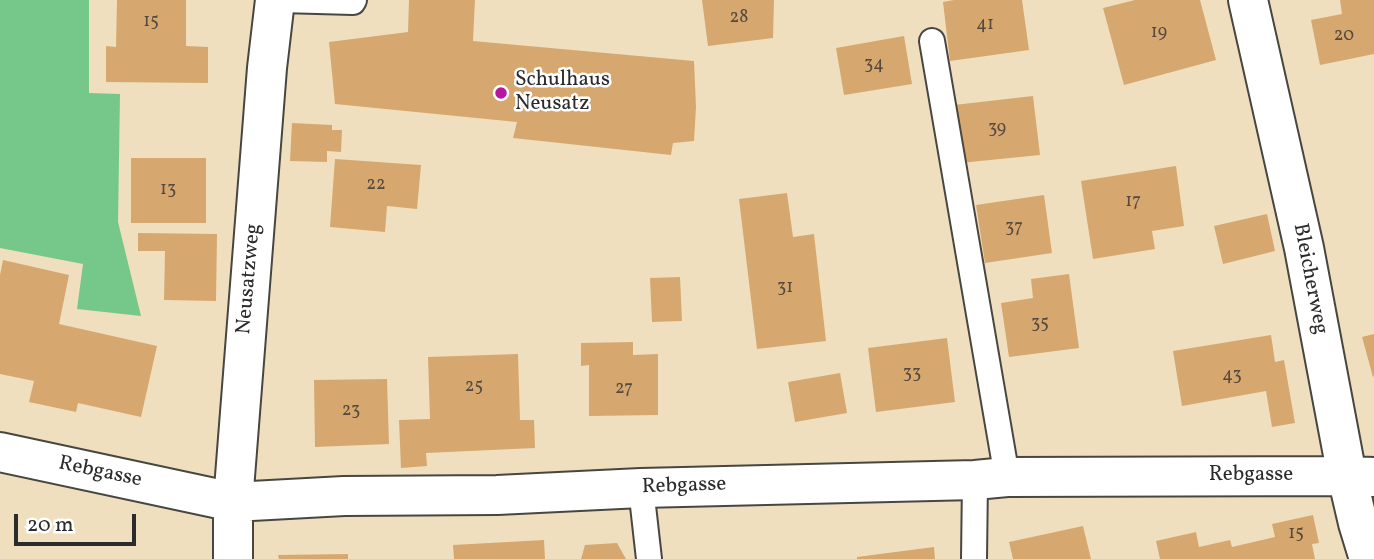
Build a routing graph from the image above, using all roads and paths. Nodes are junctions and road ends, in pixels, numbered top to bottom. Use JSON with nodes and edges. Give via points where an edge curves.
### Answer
{"nodes":[{"id":1,"x":275,"y":0,"type":"edge"},
{"id":2,"x":281,"y":0,"type":"edge"},
{"id":3,"x":354,"y":0,"type":"edge"},
{"id":4,"x":1248,"y":0,"type":"edge"},
{"id":5,"x":932,"y":41,"type":"dead end"},
{"id":6,"x":0,"y":452,"type":"edge"},
{"id":7,"x":1361,"y":477,"type":"edge"},
{"id":8,"x":991,"y":479,"type":"junction"},
{"id":9,"x":641,"y":488,"type":"junction"},
{"id":10,"x":233,"y":502,"type":"junction"},
{"id":11,"x":233,"y":559,"type":"edge"},
{"id":12,"x":649,"y":559,"type":"edge"},
{"id":13,"x":974,"y":559,"type":"edge"},
{"id":14,"x":1369,"y":559,"type":"edge"}],
"edges":[{"from":1,"to":10,"type":"street","name":"Neusatzweg"},
{"from":2,"to":3,"type":"lane"},
{"from":4,"to":7,"type":"street","name":"Bleicherweg"},
{"from":5,"to":8,"type":"lane"},
{"from":6,"to":10,"type":"street","name":"Rebgasse"},
{"from":7,"to":8,"type":"street","name":"Rebgasse"},
{"from":7,"to":14,"type":"street","name":"Bleicherweg","via":[[1357,523]]},
{"from":8,"to":9,"type":"street","name":"Rebgasse"},
{"from":8,"to":13,"type":"lane"},
{"from":9,"to":10,"type":"street","name":"Rebgasse"},
{"from":9,"to":12,"type":"lane"},
{"from":10,"to":11,"type":"street","name":"Neusatzweg"}]}
